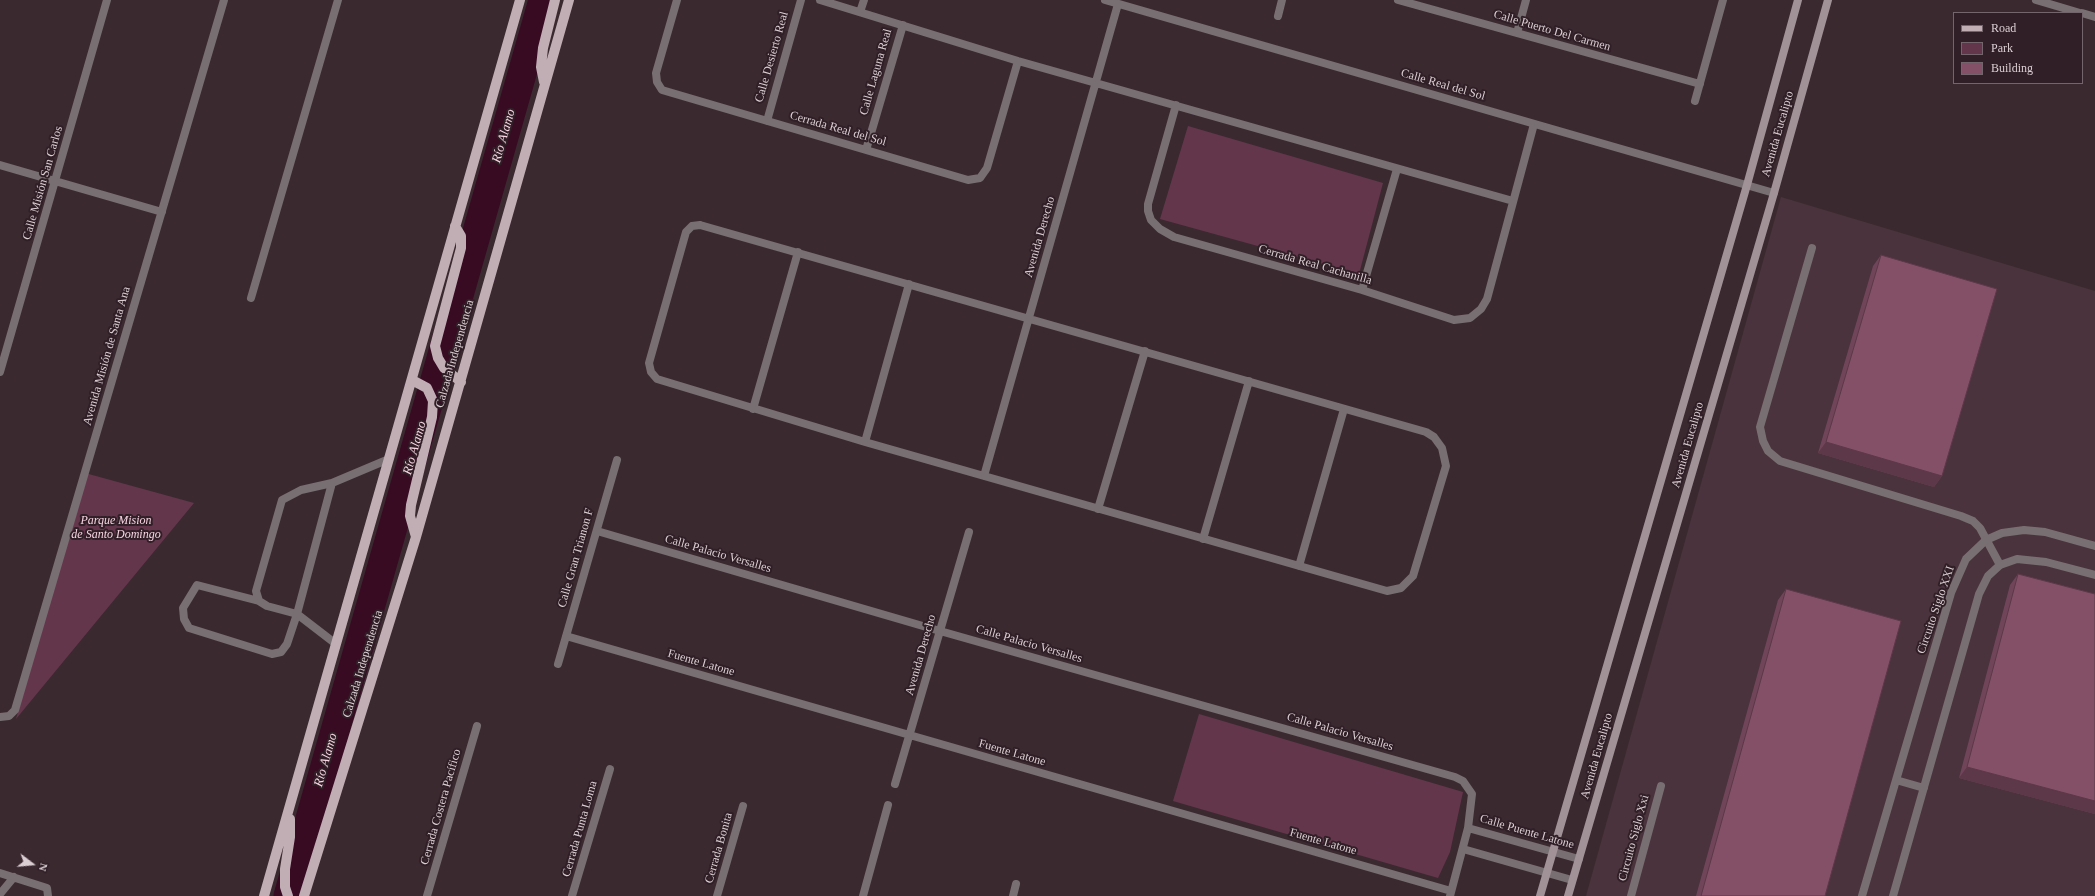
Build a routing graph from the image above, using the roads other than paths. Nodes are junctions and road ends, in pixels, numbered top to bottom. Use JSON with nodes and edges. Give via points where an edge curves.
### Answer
{"nodes":[{"id":1,"x":107,"y":0,"type":"edge"},
{"id":2,"x":224,"y":0,"type":"edge"},
{"id":3,"x":338,"y":0,"type":"edge"},
{"id":4,"x":520,"y":0,"type":"edge"},
{"id":5,"x":555,"y":0,"type":"edge"},
{"id":6,"x":569,"y":0,"type":"edge"},
{"id":7,"x":676,"y":0,"type":"edge"},
{"id":8,"x":801,"y":0,"type":"edge"},
{"id":9,"x":820,"y":0,"type":"edge"},
{"id":10,"x":864,"y":0,"type":"edge"},
{"id":11,"x":1105,"y":0,"type":"edge"},
{"id":12,"x":1282,"y":0,"type":"edge"},
{"id":13,"x":1401,"y":0,"type":"edge"},
{"id":14,"x":1526,"y":0,"type":"edge"},
{"id":15,"x":1723,"y":0,"type":"edge"},
{"id":16,"x":1798,"y":0,"type":"edge"},
{"id":17,"x":1828,"y":0,"type":"edge"},
{"id":18,"x":2036,"y":0,"type":"edge"},
{"id":19,"x":2051,"y":2,"type":"edge"},
{"id":20,"x":848,"y":4,"type":"edge"},
{"id":21,"x":1118,"y":4,"type":"junction"},
{"id":22,"x":860,"y":12,"type":"junction"},
{"id":23,"x":2078,"y":12,"type":"edge"},
{"id":24,"x":2083,"y":14,"type":"edge"},
{"id":25,"x":1278,"y":16,"type":"dead end"},
{"id":26,"x":2095,"y":17,"type":"edge"},
{"id":27,"x":903,"y":24,"type":"junction"},
{"id":28,"x":1517,"y":33,"type":"junction"},
{"id":29,"x":1018,"y":61,"type":"junction"},
{"id":30,"x":1096,"y":83,"type":"junction"},
{"id":31,"x":545,"y":84,"type":"junction"},
{"id":32,"x":1700,"y":84,"type":"junction"},
{"id":33,"x":1695,"y":101,"type":"dead end"},
{"id":34,"x":1176,"y":106,"type":"junction"},
{"id":35,"x":767,"y":120,"type":"junction"},
{"id":36,"x":1534,"y":124,"type":"junction"},
{"id":37,"x":866,"y":150,"type":"junction"},
{"id":38,"x":0,"y":165,"type":"edge"},
{"id":39,"x":1397,"y":168,"type":"junction"},
{"id":40,"x":56,"y":181,"type":"junction"},
{"id":41,"x":1747,"y":186,"type":"junction"},
{"id":42,"x":1774,"y":194,"type":"junction"},
{"id":43,"x":1513,"y":201,"type":"junction"},
{"id":44,"x":162,"y":212,"type":"junction"},
{"id":45,"x":455,"y":226,"type":"junction"},
{"id":46,"x":1812,"y":248,"type":"dead end"},
{"id":47,"x":798,"y":252,"type":"junction"},
{"id":48,"x":909,"y":284,"type":"junction"},
{"id":49,"x":1362,"y":290,"type":"junction"},
{"id":50,"x":251,"y":298,"type":"dead end"},
{"id":51,"x":1029,"y":318,"type":"junction"},
{"id":52,"x":1145,"y":352,"type":"junction"},
{"id":53,"x":0,"y":372,"type":"edge"},
{"id":54,"x":412,"y":380,"type":"junction"},
{"id":55,"x":1249,"y":381,"type":"junction"},
{"id":56,"x":461,"y":382,"type":"junction"},
{"id":57,"x":752,"y":409,"type":"junction"},
{"id":58,"x":1344,"y":409,"type":"junction"},
{"id":59,"x":865,"y":442,"type":"junction"},
{"id":60,"x":389,"y":459,"type":"junction"},
{"id":61,"x":617,"y":460,"type":"dead end"},
{"id":62,"x":984,"y":476,"type":"junction"},
{"id":63,"x":332,"y":483,"type":"junction"},
{"id":64,"x":1098,"y":509,"type":"junction"},
{"id":65,"x":597,"y":531,"type":"junction"},
{"id":66,"x":969,"y":532,"type":"dead end"},
{"id":67,"x":416,"y":537,"type":"junction"},
{"id":68,"x":1203,"y":539,"type":"junction"},
{"id":69,"x":1986,"y":540,"type":"junction"},
{"id":70,"x":2095,"y":546,"type":"edge"},
{"id":71,"x":2000,"y":565,"type":"junction"},
{"id":72,"x":1299,"y":566,"type":"junction"},
{"id":73,"x":2095,"y":576,"type":"edge"},
{"id":74,"x":259,"y":601,"type":"junction"},
{"id":75,"x":297,"y":614,"type":"junction"},
{"id":76,"x":940,"y":631,"type":"junction"},
{"id":77,"x":566,"y":636,"type":"junction"},
{"id":78,"x":336,"y":644,"type":"junction"},
{"id":79,"x":558,"y":664,"type":"dead end"},
{"id":80,"x":4,"y":716,"type":"edge"},
{"id":81,"x":477,"y":726,"type":"dead end"},
{"id":82,"x":909,"y":736,"type":"junction"},
{"id":83,"x":610,"y":769,"type":"dead end"},
{"id":84,"x":1455,"y":777,"type":"joint"},
{"id":85,"x":1896,"y":780,"type":"junction"},
{"id":86,"x":896,"y":784,"type":"dead end"},
{"id":87,"x":1661,"y":786,"type":"dead end"},
{"id":88,"x":1924,"y":788,"type":"junction"},
{"id":89,"x":888,"y":805,"type":"dead end"},
{"id":90,"x":743,"y":806,"type":"dead end"},
{"id":91,"x":289,"y":807,"type":"junction"},
{"id":92,"x":1468,"y":828,"type":"junction"},
{"id":93,"x":1463,"y":849,"type":"junction"},
{"id":94,"x":1554,"y":852,"type":"junction"},
{"id":95,"x":1579,"y":859,"type":"junction"},
{"id":96,"x":0,"y":873,"type":"edge"},
{"id":97,"x":1546,"y":873,"type":"junction"},
{"id":98,"x":14,"y":877,"type":"junction"},
{"id":99,"x":1572,"y":880,"type":"junction"},
{"id":100,"x":1016,"y":884,"type":"dead end"},
{"id":101,"x":1451,"y":893,"type":"edge"},
{"id":102,"x":0,"y":894,"type":"edge"},
{"id":103,"x":48,"y":895,"type":"edge"},
{"id":104,"x":264,"y":896,"type":"edge"},
{"id":105,"x":288,"y":896,"type":"edge"},
{"id":106,"x":304,"y":896,"type":"edge"},
{"id":107,"x":427,"y":896,"type":"edge"},
{"id":108,"x":572,"y":896,"type":"edge"},
{"id":109,"x":717,"y":896,"type":"edge"},
{"id":110,"x":863,"y":896,"type":"edge"},
{"id":111,"x":1013,"y":896,"type":"edge"},
{"id":112,"x":1540,"y":896,"type":"edge"},
{"id":113,"x":1568,"y":896,"type":"edge"},
{"id":114,"x":1631,"y":896,"type":"edge"},
{"id":115,"x":1862,"y":896,"type":"edge"},
{"id":116,"x":1893,"y":896,"type":"edge"}],
"edges":[{"from":1,"to":40,"type":"street","name":"Calle Misión San Carlos"},
{"from":2,"to":44,"type":"street","name":"Avenida Misión de Santa Ana"},
{"from":3,"to":50,"type":"street"},
{"from":4,"to":45,"type":"main road"},
{"from":5,"to":31,"type":"main road","via":[[543,48],[541,67]]},
{"from":6,"to":31,"type":"main road","name":"Calzada Independencia"},
{"from":7,"to":35,"type":"street","name":"Cerrada Real del Sol","via":[[656,73],[656,82],[662,90]]},
{"from":8,"to":35,"type":"street","name":"Calle Desierto Real"},
{"from":9,"to":20,"type":"street"},
{"from":10,"to":22,"type":"street"},
{"from":11,"to":21,"type":"street","name":"Calle Real del Sol"},
{"from":12,"to":25,"type":"street"},
{"from":13,"to":28,"type":"street","name":"Calle Puerto Del Carmen"},
{"from":14,"to":28,"type":"street"},
{"from":15,"to":32,"type":"street"},
{"from":16,"to":41,"type":"street","name":"Avenida Eucalipto"},
{"from":17,"to":42,"type":"street","name":"Avenida Eucalipto"},
{"from":18,"to":19,"type":"street"},
{"from":19,"to":23,"type":"street"},
{"from":20,"to":22,"type":"street"},
{"from":21,"to":30,"type":"street","name":"Avenida Derecho"},
{"from":21,"to":36,"type":"street","name":"Calle Real del Sol"},
{"from":22,"to":27,"type":"street"},
{"from":24,"to":26,"type":"street"},
{"from":27,"to":29,"type":"street"},
{"from":27,"to":37,"type":"street","name":"Calle Laguna Real"},
{"from":28,"to":32,"type":"street","name":"Calle Puerto Del Carmen"},
{"from":29,"to":30,"type":"street"},
{"from":29,"to":37,"type":"street","name":"Cerrada Real del Sol","via":[[987,168],[980,178],[968,180]]},
{"from":30,"to":34,"type":"street"},
{"from":30,"to":51,"type":"street","name":"Avenida Derecho"},
{"from":31,"to":56,"type":"main road","name":"Calzada Independencia"},
{"from":32,"to":33,"type":"street"},
{"from":34,"to":39,"type":"street"},
{"from":34,"to":49,"type":"street","name":"Cerrada Real Cachanilla","via":[[1148,204],[1151,220],[1160,229],[1174,237]]},
{"from":35,"to":37,"type":"street","name":"Cerrada Real del Sol"},
{"from":36,"to":41,"type":"street","name":"Calle Real del Sol"},
{"from":36,"to":43,"type":"street","name":"Cerrada Real Cachanilla"},
{"from":38,"to":40,"type":"street"},
{"from":39,"to":43,"type":"street"},
{"from":39,"to":49,"type":"street"},
{"from":40,"to":44,"type":"street"},
{"from":40,"to":53,"type":"street","name":"Calle Misión San Carlos"},
{"from":41,"to":42,"type":"street","name":"Calle Real del Sol"},
{"from":41,"to":94,"type":"street","name":"Avenida Eucalipto"},
{"from":42,"to":95,"type":"street","name":"Avenida Eucalipto"},
{"from":43,"to":49,"type":"street","name":"Cerrada Real Cachanilla","via":[[1487,299],[1481,309],[1470,318],[1454,320]]},
{"from":44,"to":80,"type":"street","name":"Avenida Misión de Santa Ana","via":[[15,710]]},
{"from":45,"to":54,"type":"main road"},
{"from":45,"to":56,"type":"main road","via":[[461,236],[461,248],[435,346],[444,368]]},
{"from":46,"to":69,"type":"street","via":[[1760,427],[1768,451],[1780,462],[1961,516],[1980,528]]},
{"from":47,"to":48,"type":"street"},
{"from":47,"to":57,"type":"street"},
{"from":47,"to":57,"type":"street","via":[[700,225],[692,226],[686,232],[649,363],[651,372],[657,379]]},
{"from":48,"to":51,"type":"street"},
{"from":48,"to":59,"type":"street"},
{"from":51,"to":52,"type":"street"},
{"from":51,"to":62,"type":"street","name":"Avenida Derecho"},
{"from":52,"to":55,"type":"street"},
{"from":52,"to":64,"type":"street"},
{"from":54,"to":60,"type":"main road"},
{"from":54,"to":67,"type":"main road","via":[[427,388],[433,401],[432,417],[410,505],[410,516]]},
{"from":55,"to":58,"type":"street"},
{"from":55,"to":68,"type":"street"},
{"from":56,"to":67,"type":"main road","name":"Calzada Independencia"},
{"from":57,"to":59,"type":"street"},
{"from":58,"to":72,"type":"street"},
{"from":58,"to":72,"type":"street","via":[[1426,432],[1434,437],[1442,448],[1446,466],[1413,576],[1401,588],[1387,591]]},
{"from":59,"to":62,"type":"street"},
{"from":60,"to":63,"type":"street"},
{"from":60,"to":78,"type":"main road"},
{"from":61,"to":65,"type":"street","name":"Calle Gran Trianon F"},
{"from":62,"to":64,"type":"street"},
{"from":63,"to":74,"type":"street","via":[[301,490],[282,500],[256,591]]},
{"from":63,"to":75,"type":"street"},
{"from":64,"to":68,"type":"street"},
{"from":65,"to":76,"type":"street","name":"Calle Palacio Versalles"},
{"from":65,"to":77,"type":"street","name":"Calle Gran Trianon F"},
{"from":66,"to":76,"type":"street","name":"Avenida Derecho"},
{"from":67,"to":106,"type":"main road","name":"Calzada Independencia"},
{"from":68,"to":72,"type":"street"},
{"from":69,"to":70,"type":"street","name":"Circuito Siglo XXI","via":[[2002,533],[2024,530],[2045,532]]},
{"from":69,"to":71,"type":"street"},
{"from":69,"to":85,"type":"street","name":"Circuito Siglo XXI","via":[[1966,560],[1951,593]]},
{"from":71,"to":73,"type":"street","via":[[2018,559],[2039,561]]},
{"from":71,"to":88,"type":"street","via":[[1988,576],[1978,594]]},
{"from":74,"to":75,"type":"street","via":[[267,606]]},
{"from":74,"to":75,"type":"street","via":[[197,585],[183,608],[184,619],[190,628],[272,654],[281,652],[287,644]]},
{"from":75,"to":78,"type":"street"},
{"from":76,"to":82,"type":"street","name":"Avenida Derecho"},
{"from":76,"to":84,"type":"street","name":"Calle Palacio Versalles"},
{"from":77,"to":79,"type":"street","name":"Calle Gran Trianon F"},
{"from":77,"to":82,"type":"street","name":"Fuente Latone"},
{"from":78,"to":91,"type":"main road"},
{"from":81,"to":107,"type":"street","name":"Cerrada Costera Pacífico"},
{"from":82,"to":86,"type":"street","name":"Avenida Derecho"},
{"from":82,"to":101,"type":"street","name":"Fuente Latone"},
{"from":83,"to":108,"type":"street","name":"Cerrada Punta Loma"},
{"from":84,"to":92,"type":"street","name":"Calle Puente Latone","via":[[1463,781],[1472,794]]},
{"from":85,"to":88,"type":"street"},
{"from":85,"to":115,"type":"street","name":"Circuito Siglo XXI"},
{"from":87,"to":114,"type":"street","name":"Circuito Siglo Xxi"},
{"from":88,"to":116,"type":"street"},
{"from":89,"to":110,"type":"street"},
{"from":90,"to":109,"type":"street","name":"Cerrada Bonita"},
{"from":91,"to":104,"type":"main road"},
{"from":91,"to":105,"type":"main road","via":[[290,837],[285,869]]},
{"from":92,"to":93,"type":"street","name":"Calle Puente Latone"},
{"from":92,"to":94,"type":"street","name":"Calle Puente Latone"},
{"from":93,"to":97,"type":"street"},
{"from":93,"to":101,"type":"street","name":"Calle Puente Latone"},
{"from":94,"to":95,"type":"street","name":"Calle Puente Latone"},
{"from":94,"to":97,"type":"street","name":"Avenida Eucalipto"},
{"from":95,"to":99,"type":"street","name":"Avenida Eucalipto"},
{"from":96,"to":98,"type":"street"},
{"from":97,"to":99,"type":"street"},
{"from":97,"to":112,"type":"street","name":"Avenida Eucalipto"},
{"from":98,"to":102,"type":"street"},
{"from":98,"to":103,"type":"street","via":[[47,888]]},
{"from":99,"to":113,"type":"street","name":"Avenida Eucalipto"},
{"from":100,"to":111,"type":"street"}]}
